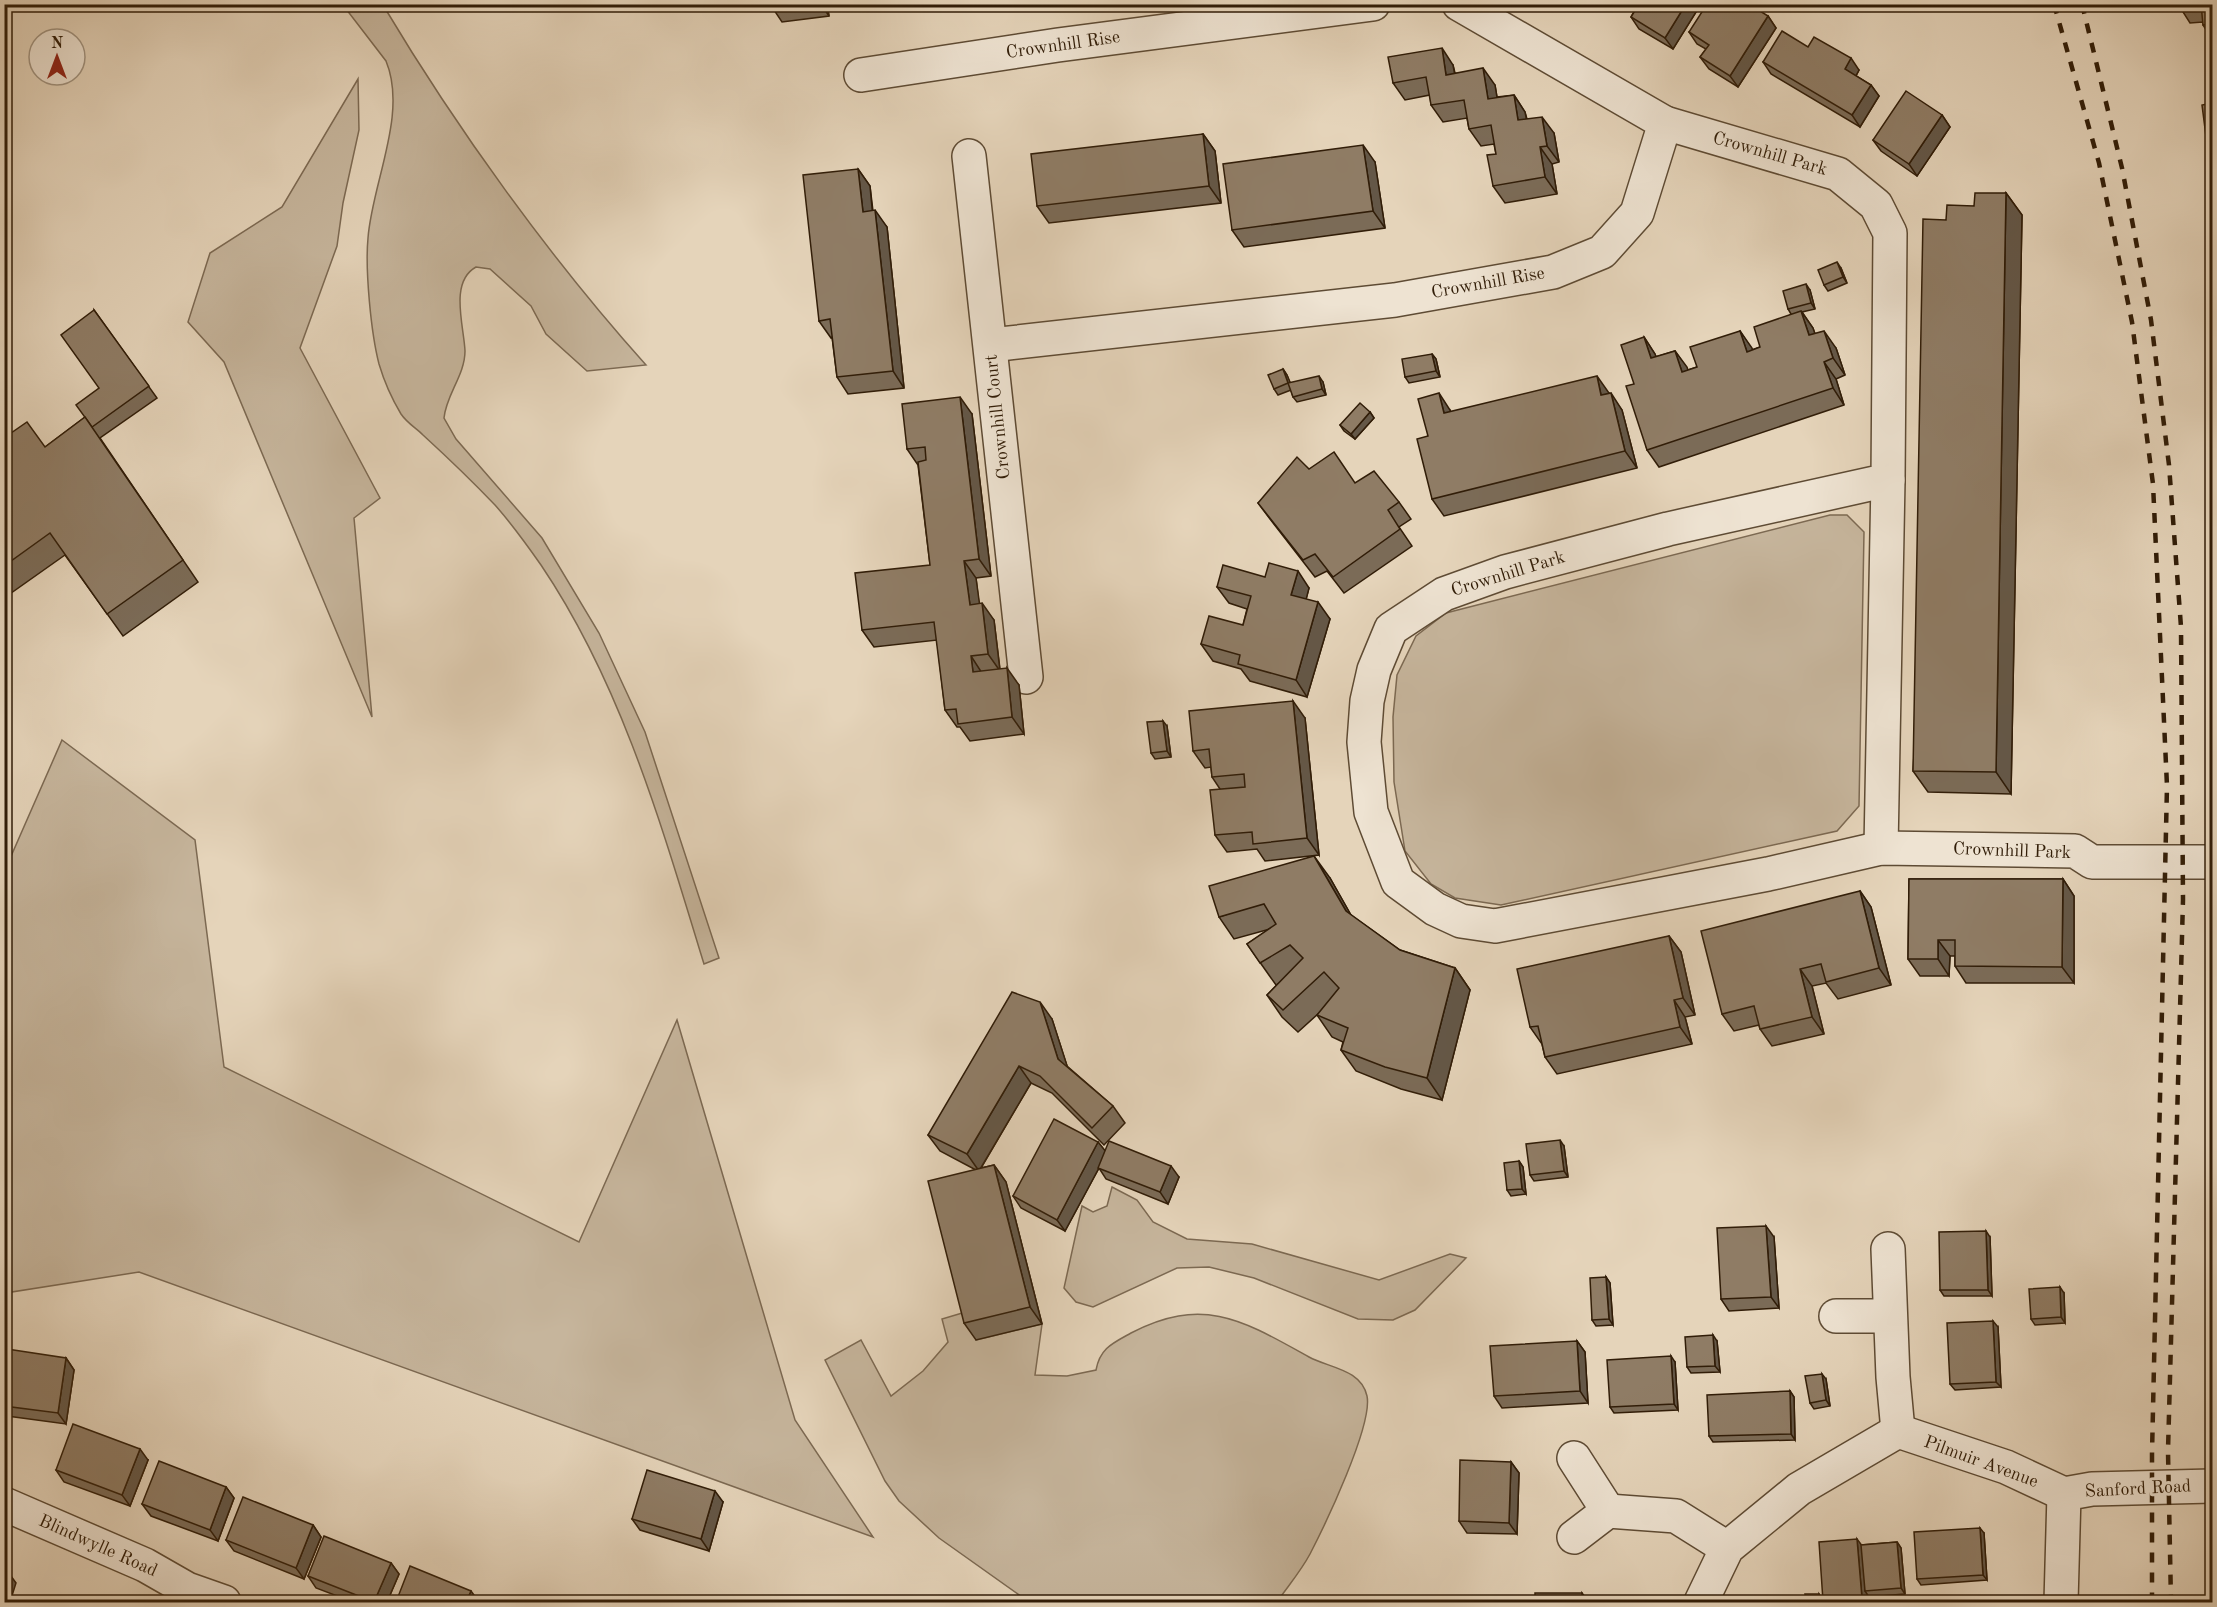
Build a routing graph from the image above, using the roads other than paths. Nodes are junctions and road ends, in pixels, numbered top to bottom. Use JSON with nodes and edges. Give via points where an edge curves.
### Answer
{"nodes":[{"id":1,"x":1373,"y":4,"type":"edge"},
{"id":2,"x":1459,"y":4,"type":"edge"},
{"id":3,"x":861,"y":75,"type":"dead end"},
{"id":4,"x":1665,"y":123,"type":"junction"},
{"id":5,"x":969,"y":156,"type":"dead end"},
{"id":6,"x":990,"y":345,"type":"junction"},
{"id":7,"x":1888,"y":480,"type":"junction"},
{"id":8,"x":1026,"y":677,"type":"dead end"},
{"id":9,"x":1881,"y":848,"type":"junction"},
{"id":10,"x":2212,"y":862,"type":"edge"},
{"id":11,"x":1888,"y":1249,"type":"dead end"},
{"id":12,"x":1836,"y":1316,"type":"dead end"},
{"id":13,"x":1889,"y":1316,"type":"junction"},
{"id":14,"x":1898,"y":1431,"type":"junction"},
{"id":15,"x":1574,"y":1458,"type":"dead end"},
{"id":16,"x":2212,"y":1485,"type":"edge"},
{"id":17,"x":2064,"y":1494,"type":"junction"},
{"id":18,"x":4,"y":1504,"type":"edge"},
{"id":19,"x":1608,"y":1511,"type":"junction"},
{"id":20,"x":1574,"y":1538,"type":"dead end"},
{"id":21,"x":1727,"y":1548,"type":"junction"},
{"id":22,"x":224,"y":1602,"type":"edge"},
{"id":23,"x":1701,"y":1602,"type":"edge"},
{"id":24,"x":2061,"y":1602,"type":"edge"}],
"edges":[{"from":1,"to":3,"type":"street","name":"Crownhill Rise"},
{"from":2,"to":4,"type":"street"},
{"from":4,"to":6,"type":"street","name":"Crownhill Rise","via":[[1637,213],[1602,252],[1553,272],[1395,300]]},
{"from":4,"to":7,"type":"street","name":"Crownhill Park","via":[[1838,174],[1876,205],[1890,232]]},
{"from":5,"to":6,"type":"street","name":"Crownhill Court"},
{"from":6,"to":8,"type":"street","name":"Crownhill Court"},
{"from":7,"to":9,"type":"street","name":"Crownhill Park"},
{"from":7,"to":9,"type":"street","name":"Crownhill Park","via":[[1668,529],[1505,572],[1444,594],[1391,629],[1374,670],[1364,742],[1371,812],[1398,882],[1435,909],[1461,921],[1495,926],[1768,874]]},
{"from":9,"to":10,"type":"street","name":"Crownhill Park","via":[[2075,851],[2092,862]]},
{"from":11,"to":13,"type":"street"},
{"from":12,"to":13,"type":"street"},
{"from":13,"to":14,"type":"street"},
{"from":14,"to":17,"type":"street","name":"Pilmuir Avenue","via":[[2006,1467]]},
{"from":14,"to":21,"type":"street","via":[[1799,1489]]},
{"from":15,"to":19,"type":"street"},
{"from":16,"to":17,"type":"street","name":"Sanford Road","via":[[2092,1489]]},
{"from":17,"to":24,"type":"street","name":"Sanford Road"},
{"from":18,"to":22,"type":"street","name":"Blindwylle Road","via":[[145,1564],[187,1589]]},
{"from":19,"to":20,"type":"street"},
{"from":19,"to":21,"type":"street","via":[[1676,1516]]},
{"from":21,"to":23,"type":"street"}]}
